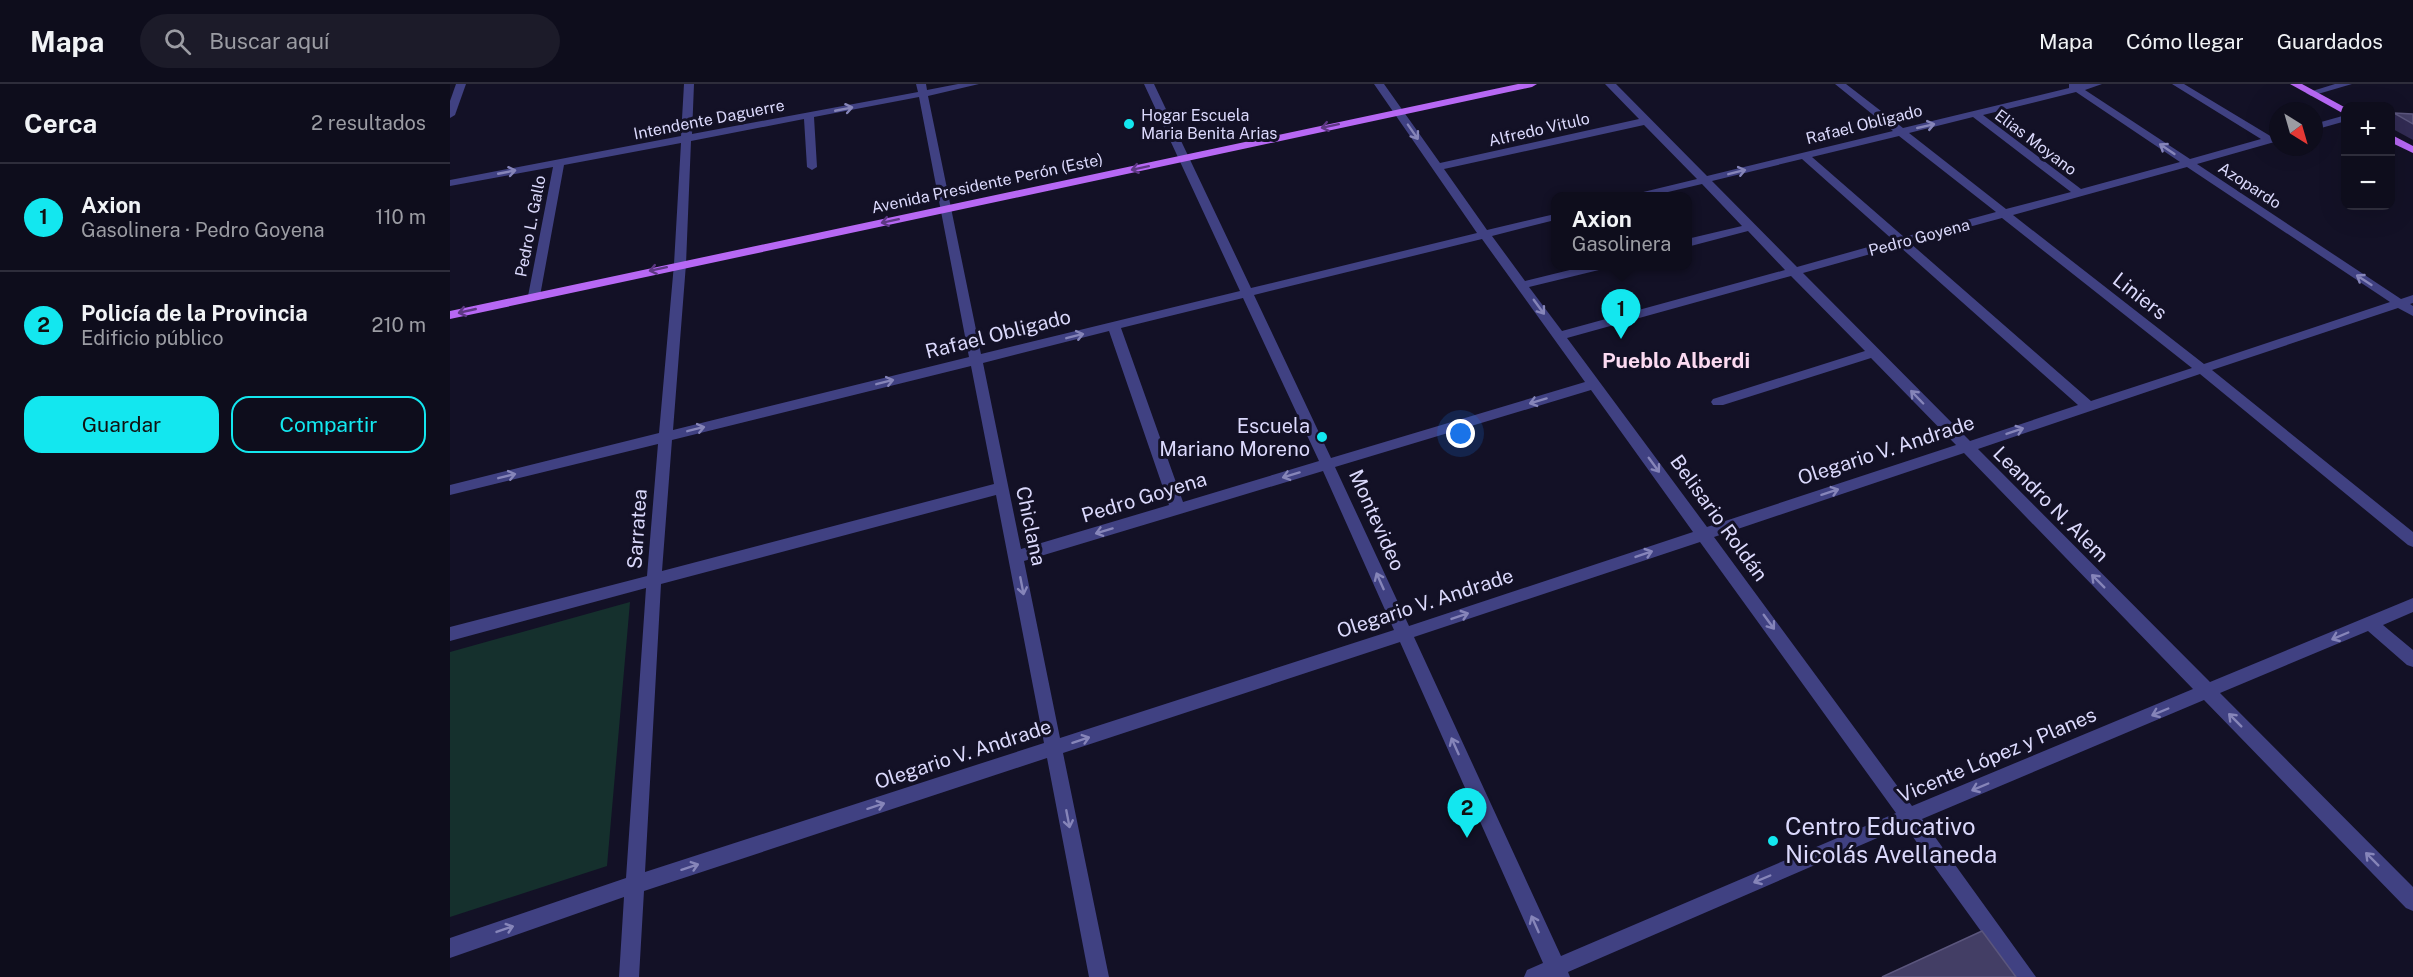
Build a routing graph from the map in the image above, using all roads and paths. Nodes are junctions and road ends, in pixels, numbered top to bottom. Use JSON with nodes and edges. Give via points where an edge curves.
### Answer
{"nodes":[{"id":1,"x":461,"y":84,"type":"edge"},
{"id":2,"x":691,"y":84,"type":"edge"},
{"id":3,"x":974,"y":84,"type":"edge"},
{"id":4,"x":1149,"y":84,"type":"edge"},
{"id":5,"x":1379,"y":84,"type":"edge"},
{"id":6,"x":1532,"y":84,"type":"edge"},
{"id":7,"x":1610,"y":84,"type":"edge"},
{"id":8,"x":1840,"y":84,"type":"edge"},
{"id":9,"x":2097,"y":84,"type":"edge"},
{"id":10,"x":2177,"y":84,"type":"edge"},
{"id":11,"x":2295,"y":84,"type":"edge"},
{"id":12,"x":2347,"y":84,"type":"edge"},
{"id":13,"x":2073,"y":87,"type":"edge"},
{"id":14,"x":922,"y":89,"type":"edge"},
{"id":15,"x":2311,"y":93,"type":"junction"},
{"id":16,"x":2341,"y":109,"type":"edge"},
{"id":17,"x":1399,"y":111,"type":"junction"},
{"id":18,"x":1975,"y":114,"type":"junction"},
{"id":19,"x":450,"y":115,"type":"edge"},
{"id":20,"x":809,"y":115,"type":"junction"},
{"id":21,"x":2341,"y":120,"type":"edge"},
{"id":22,"x":1646,"y":121,"type":"junction"},
{"id":23,"x":2323,"y":125,"type":"edge"},
{"id":24,"x":1900,"y":132,"type":"junction"},
{"id":25,"x":2269,"y":136,"type":"edge"},
{"id":26,"x":686,"y":138,"type":"junction"},
{"id":27,"x":2395,"y":139,"type":"edge"},
{"id":28,"x":2269,"y":140,"type":"edge"},
{"id":29,"x":2413,"y":150,"type":"edge"},
{"id":30,"x":1804,"y":156,"type":"junction"},
{"id":31,"x":1184,"y":158,"type":"junction"},
{"id":32,"x":559,"y":162,"type":"junction"},
{"id":33,"x":2187,"y":163,"type":"junction"},
{"id":34,"x":812,"y":167,"type":"dead end"},
{"id":35,"x":1438,"y":167,"type":"junction"},
{"id":36,"x":1705,"y":180,"type":"junction"},
{"id":37,"x":450,"y":183,"type":"edge"},
{"id":38,"x":1656,"y":192,"type":"edge"},
{"id":39,"x":2080,"y":193,"type":"junction"},
{"id":40,"x":947,"y":209,"type":"junction"},
{"id":41,"x":2004,"y":214,"type":"junction"},
{"id":42,"x":1551,"y":218,"type":"edge"},
{"id":43,"x":1750,"y":227,"type":"junction"},
{"id":44,"x":1485,"y":234,"type":"junction"},
{"id":45,"x":1692,"y":242,"type":"edge"},
{"id":46,"x":1901,"y":242,"type":"junction"},
{"id":47,"x":680,"y":264,"type":"junction"},
{"id":48,"x":1583,"y":270,"type":"edge"},
{"id":49,"x":1794,"y":271,"type":"junction"},
{"id":50,"x":1522,"y":285,"type":"junction"},
{"id":51,"x":1246,"y":293,"type":"junction"},
{"id":52,"x":534,"y":296,"type":"junction"},
{"id":53,"x":2413,"y":299,"type":"edge"},
{"id":54,"x":2400,"y":304,"type":"junction"},
{"id":55,"x":2413,"y":312,"type":"edge"},
{"id":56,"x":450,"y":315,"type":"edge"},
{"id":57,"x":1114,"y":326,"type":"junction"},
{"id":58,"x":1560,"y":336,"type":"junction"},
{"id":59,"x":1874,"y":353,"type":"junction"},
{"id":60,"x":975,"y":360,"type":"junction"},
{"id":61,"x":2202,"y":369,"type":"junction"},
{"id":62,"x":1594,"y":384,"type":"junction"},
{"id":63,"x":1718,"y":402,"type":"dead end"},
{"id":64,"x":2088,"y":406,"type":"junction"},
{"id":65,"x":665,"y":436,"type":"junction"},
{"id":66,"x":1966,"y":447,"type":"junction"},
{"id":67,"x":1327,"y":464,"type":"junction"},
{"id":68,"x":1001,"y":488,"type":"junction"},
{"id":69,"x":450,"y":490,"type":"edge"},
{"id":70,"x":1178,"y":509,"type":"junction"},
{"id":71,"x":1705,"y":534,"type":"junction"},
{"id":72,"x":2413,"y":541,"type":"edge"},
{"id":73,"x":1016,"y":557,"type":"junction"},
{"id":74,"x":654,"y":579,"type":"junction"},
{"id":75,"x":2413,"y":605,"type":"edge"},
{"id":76,"x":2370,"y":623,"type":"junction"},
{"id":77,"x":450,"y":634,"type":"edge"},
{"id":78,"x":1404,"y":634,"type":"junction"},
{"id":79,"x":2413,"y":660,"type":"edge"},
{"id":80,"x":2208,"y":692,"type":"junction"},
{"id":81,"x":1054,"y":749,"type":"junction"},
{"id":82,"x":1910,"y":816,"type":"junction"},
{"id":83,"x":636,"y":884,"type":"junction"},
{"id":84,"x":2413,"y":900,"type":"edge"},
{"id":85,"x":450,"y":948,"type":"edge"},
{"id":86,"x":1558,"y":972,"type":"edge"},
{"id":87,"x":629,"y":977,"type":"edge"},
{"id":88,"x":1099,"y":977,"type":"edge"},
{"id":89,"x":1534,"y":977,"type":"edge"},
{"id":90,"x":2026,"y":977,"type":"edge"}],
"edges":[{"from":1,"to":19,"type":"street"},
{"from":2,"to":26,"type":"street","name":"Sarratea"},
{"from":3,"to":14,"type":"street","name":"Intendente Daguerre"},
{"from":4,"to":31,"type":"street","name":"Montevideo"},
{"from":5,"to":17,"type":"street","name":"Belisario Roldán"},
{"from":6,"to":17,"type":"main road","name":"Avenida Presidente Perón (Este)"},
{"from":7,"to":22,"type":"street","name":"Leandro N. Alem"},
{"from":8,"to":24,"type":"street","name":"Liniers"},
{"from":9,"to":13,"type":"street","name":"Rafael Obligado"},
{"from":10,"to":25,"type":"street"},
{"from":11,"to":15,"type":"main road"},
{"from":12,"to":15,"type":"street"},
{"from":13,"to":18,"type":"street","name":"Rafael Obligado"},
{"from":33,"to":13,"type":"street","name":"Azopardo","one_way":true},
{"from":20,"to":14,"type":"street","name":"Intendente Daguerre","one_way":true},
{"from":14,"to":40,"type":"street","name":"Chiclana"},
{"from":15,"to":16,"type":"main road"},
{"from":17,"to":31,"type":"main road","name":"Avenida Presidente Perón (Este)","one_way":true},
{"from":17,"to":35,"type":"street","name":"Belisario Roldán","one_way":true},
{"from":24,"to":18,"type":"street","name":"Rafael Obligado","one_way":true},
{"from":18,"to":39,"type":"street","name":"Elias Moyano"},
{"from":20,"to":26,"type":"street","name":"Intendente Daguerre"},
{"from":20,"to":34,"type":"street"},
{"from":21,"to":23,"type":"street"},
{"from":22,"to":35,"type":"street","name":"Alfredo Vitulo"},
{"from":22,"to":36,"type":"street","name":"Leandro N. Alem"},
{"from":24,"to":30,"type":"street","name":"Rafael Obligado"},
{"from":24,"to":41,"type":"street","name":"Liniers"},
{"from":26,"to":32,"type":"street","name":"Intendente Daguerre"},
{"from":26,"to":47,"type":"street","name":"Sarratea"},
{"from":27,"to":29,"type":"main road"},
{"from":28,"to":33,"type":"street","name":"Pedro Goyena"},
{"from":36,"to":30,"type":"street","name":"Rafael Obligado","one_way":true},
{"from":30,"to":46,"type":"street"},
{"from":31,"to":40,"type":"main road","name":"Avenida Presidente Perón (Este)","one_way":true},
{"from":31,"to":51,"type":"street","name":"Montevideo"},
{"from":37,"to":32,"type":"street","name":"Intendente Daguerre","one_way":true},
{"from":32,"to":52,"type":"street","name":"Pedro L. Gallo"},
{"from":33,"to":39,"type":"street","name":"Pedro Goyena"},
{"from":54,"to":33,"type":"street","name":"Azopardo","one_way":true},
{"from":35,"to":44,"type":"street","name":"Belisario Roldán"},
{"from":36,"to":38,"type":"street","name":"Rafael Obligado"},
{"from":36,"to":43,"type":"street","name":"Leandro N. Alem"},
{"from":39,"to":41,"type":"street","name":"Pedro Goyena"},
{"from":40,"to":47,"type":"main road","name":"Avenida Presidente Perón (Este)","one_way":true},
{"from":40,"to":60,"type":"street","name":"Chiclana"},
{"from":41,"to":46,"type":"street","name":"Pedro Goyena"},
{"from":41,"to":61,"type":"street","name":"Liniers"},
{"from":42,"to":44,"type":"street","name":"Rafael Obligado"},
{"from":43,"to":45,"type":"street"},
{"from":43,"to":49,"type":"street","name":"Leandro N. Alem"},
{"from":44,"to":50,"type":"street","name":"Belisario Roldán"},
{"from":44,"to":51,"type":"street","name":"Rafael Obligado"},
{"from":46,"to":49,"type":"street","name":"Pedro Goyena"},
{"from":46,"to":64,"type":"street"},
{"from":47,"to":52,"type":"main road","name":"Avenida Presidente Perón (Este)","one_way":true},
{"from":47,"to":65,"type":"street","name":"Sarratea"},
{"from":48,"to":50,"type":"street"},
{"from":49,"to":58,"type":"street","name":"Pedro Goyena"},
{"from":49,"to":59,"type":"street","name":"Leandro N. Alem"},
{"from":50,"to":58,"type":"street","name":"Belisario Roldán","one_way":true},
{"from":51,"to":57,"type":"street","name":"Rafael Obligado"},
{"from":51,"to":67,"type":"street","name":"Montevideo"},
{"from":52,"to":56,"type":"main road","name":"Avenida Presidente Perón (Este)","one_way":true},
{"from":53,"to":54,"type":"street","name":"Olegario V. Andrade"},
{"from":54,"to":55,"type":"street","name":"Azopardo"},
{"from":54,"to":61,"type":"street","name":"Olegario V. Andrade"},
{"from":60,"to":57,"type":"street","name":"Rafael Obligado","one_way":true},
{"from":57,"to":70,"type":"street"},
{"from":58,"to":62,"type":"street","name":"Belisario Roldán"},
{"from":59,"to":63,"type":"street"},
{"from":66,"to":59,"type":"street","name":"Leandro N. Alem","one_way":true},
{"from":65,"to":60,"type":"street","name":"Rafael Obligado","one_way":true},
{"from":60,"to":68,"type":"street","name":"Chiclana"},
{"from":61,"to":64,"type":"street","name":"Olegario V. Andrade"},
{"from":61,"to":72,"type":"street","name":"Liniers"},
{"from":62,"to":67,"type":"street","name":"Pedro Goyena","one_way":true},
{"from":62,"to":71,"type":"street","name":"Belisario Roldán","one_way":true},
{"from":66,"to":64,"type":"street","name":"Olegario V. Andrade","one_way":true},
{"from":69,"to":65,"type":"street","name":"Rafael Obligado","one_way":true},
{"from":65,"to":74,"type":"street","name":"Sarratea"},
{"from":71,"to":66,"type":"street","name":"Olegario V. Andrade","one_way":true},
{"from":80,"to":66,"type":"street","name":"Leandro N. Alem","one_way":true},
{"from":67,"to":70,"type":"street","name":"Pedro Goyena","one_way":true},
{"from":78,"to":67,"type":"street","name":"Montevideo","one_way":true},
{"from":68,"to":73,"type":"street","name":"Chiclana"},
{"from":68,"to":74,"type":"street"},
{"from":70,"to":73,"type":"street","name":"Pedro Goyena","one_way":true},
{"from":78,"to":71,"type":"street","name":"Olegario V. Andrade","one_way":true},
{"from":71,"to":82,"type":"street","name":"Belisario Roldán","one_way":true},
{"from":73,"to":81,"type":"street","name":"Chiclana","one_way":true},
{"from":74,"to":77,"type":"street"},
{"from":74,"to":83,"type":"street","name":"Sarratea"},
{"from":75,"to":76,"type":"street","name":"Vicente López y Planes"},
{"from":76,"to":79,"type":"street"},
{"from":76,"to":80,"type":"street","name":"Vicente López y Planes","one_way":true},
{"from":81,"to":78,"type":"street","name":"Olegario V. Andrade","one_way":true},
{"from":86,"to":78,"type":"street","name":"Montevideo","one_way":true},
{"from":80,"to":82,"type":"street","name":"Vicente López y Planes","one_way":true},
{"from":84,"to":80,"type":"street","name":"Leandro N. Alem","one_way":true},
{"from":83,"to":81,"type":"street","name":"Olegario V. Andrade","one_way":true},
{"from":81,"to":88,"type":"street","name":"Chiclana","one_way":true},
{"from":82,"to":86,"type":"street","name":"Vicente López y Planes","one_way":true},
{"from":82,"to":90,"type":"street","name":"Belisario Roldán"},
{"from":85,"to":83,"type":"street","name":"Olegario V. Andrade","one_way":true},
{"from":83,"to":87,"type":"street","name":"Sarratea"},
{"from":86,"to":89,"type":"street","name":"Vicente López y Planes"}]}
